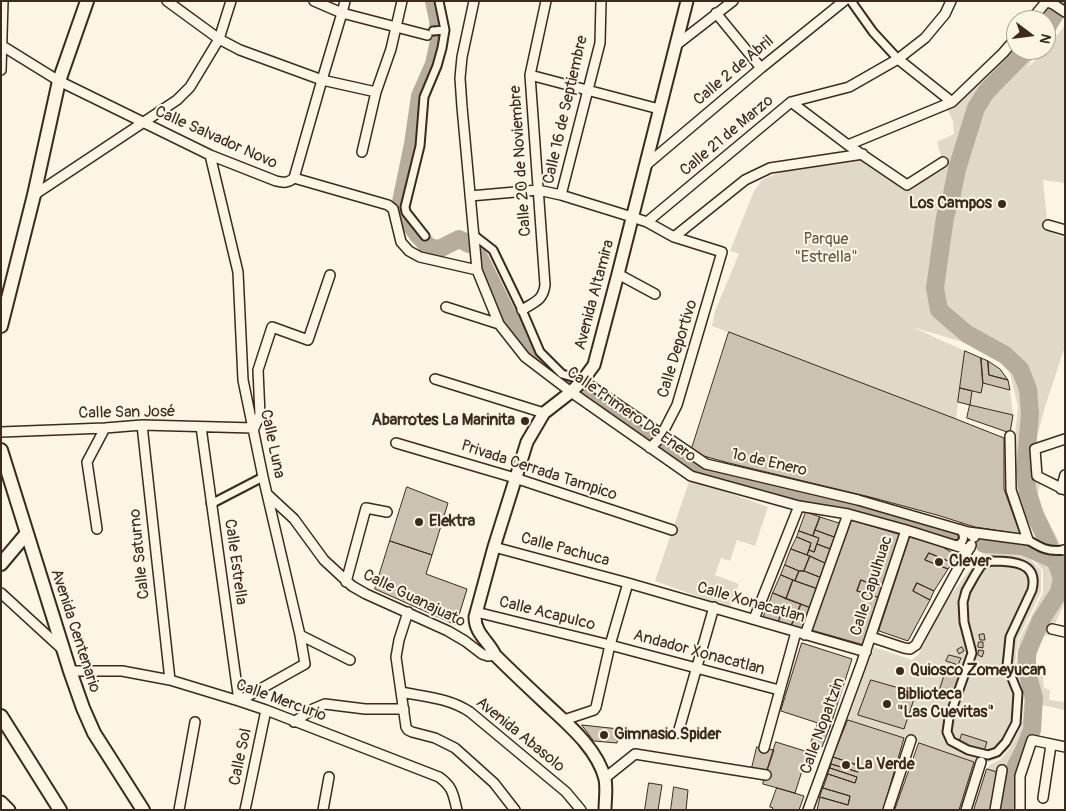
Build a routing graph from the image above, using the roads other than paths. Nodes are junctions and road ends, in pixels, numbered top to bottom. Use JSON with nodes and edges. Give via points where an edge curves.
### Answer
{"nodes":[{"id":1,"x":3,"y":1,"type":"edge"},
{"id":2,"x":87,"y":1,"type":"edge"},
{"id":3,"x":167,"y":1,"type":"edge"},
{"id":4,"x":231,"y":1,"type":"edge"},
{"id":5,"x":314,"y":1,"type":"edge"},
{"id":6,"x":344,"y":1,"type":"edge"},
{"id":7,"x":402,"y":1,"type":"edge"},
{"id":8,"x":439,"y":1,"type":"edge"},
{"id":9,"x":474,"y":1,"type":"edge"},
{"id":10,"x":546,"y":1,"type":"edge"},
{"id":11,"x":601,"y":1,"type":"edge"},
{"id":12,"x":687,"y":1,"type":"edge"},
{"id":13,"x":734,"y":1,"type":"edge"},
{"id":14,"x":844,"y":1,"type":"edge"},
{"id":15,"x":851,"y":1,"type":"edge"},
{"id":16,"x":951,"y":1,"type":"edge"},
{"id":17,"x":1048,"y":2,"type":"edge"},
{"id":18,"x":1065,"y":12,"type":"edge"},
{"id":19,"x":342,"y":13,"type":"junction"},
{"id":20,"x":716,"y":13,"type":"junction"},
{"id":21,"x":396,"y":27,"type":"junction"},
{"id":22,"x":445,"y":30,"type":"junction"},
{"id":23,"x":430,"y":33,"type":"joint"},
{"id":24,"x":219,"y":39,"type":"junction"},
{"id":25,"x":1,"y":45,"type":"edge"},
{"id":26,"x":675,"y":46,"type":"junction"},
{"id":27,"x":1006,"y":51,"type":"edge"},
{"id":28,"x":898,"y":59,"type":"junction"},
{"id":29,"x":761,"y":68,"type":"junction"},
{"id":30,"x":1,"y":70,"type":"edge"},
{"id":31,"x":530,"y":75,"type":"junction"},
{"id":32,"x":322,"y":80,"type":"junction"},
{"id":33,"x":60,"y":81,"type":"junction"},
{"id":34,"x":589,"y":90,"type":"junction"},
{"id":35,"x":376,"y":92,"type":"junction"},
{"id":36,"x":791,"y":102,"type":"junction"},
{"id":37,"x":952,"y":102,"type":"junction"},
{"id":38,"x":659,"y":109,"type":"junction"},
{"id":39,"x":143,"y":122,"type":"junction"},
{"id":40,"x":848,"y":144,"type":"junction"},
{"id":41,"x":362,"y":152,"type":"dead end"},
{"id":42,"x":863,"y":154,"type":"junction"},
{"id":43,"x":210,"y":155,"type":"junction"},
{"id":44,"x":943,"y":162,"type":"dead end"},
{"id":45,"x":645,"y":166,"type":"junction"},
{"id":46,"x":294,"y":178,"type":"junction"},
{"id":47,"x":538,"y":190,"type":"junction"},
{"id":48,"x":34,"y":195,"type":"junction"},
{"id":49,"x":562,"y":195,"type":"junction"},
{"id":50,"x":470,"y":196,"type":"junction"},
{"id":51,"x":632,"y":217,"type":"junction"},
{"id":52,"x":647,"y":222,"type":"junction"},
{"id":53,"x":1048,"y":225,"type":"dead end"},
{"id":54,"x":1065,"y":230,"type":"edge"},
{"id":55,"x":424,"y":236,"type":"dead end"},
{"id":56,"x":474,"y":236,"type":"junction"},
{"id":57,"x":674,"y":236,"type":"junction"},
{"id":58,"x":477,"y":270,"type":"junction"},
{"id":59,"x":618,"y":274,"type":"junction"},
{"id":60,"x":330,"y":275,"type":"dead end"},
{"id":61,"x":655,"y":294,"type":"dead end"},
{"id":62,"x":446,"y":307,"type":"dead end"},
{"id":63,"x":522,"y":310,"type":"junction"},
{"id":64,"x":499,"y":324,"type":"junction"},
{"id":65,"x":1,"y":326,"type":"edge"},
{"id":66,"x":435,"y":379,"type":"dead end"},
{"id":67,"x":583,"y":380,"type":"junction"},
{"id":68,"x":571,"y":392,"type":"junction"},
{"id":69,"x":544,"y":413,"type":"junction"},
{"id":70,"x":142,"y":425,"type":"junction"},
{"id":71,"x":201,"y":427,"type":"junction"},
{"id":72,"x":105,"y":428,"type":"junction"},
{"id":73,"x":254,"y":428,"type":"junction"},
{"id":74,"x":1,"y":432,"type":"edge"},
{"id":75,"x":661,"y":436,"type":"junction"},
{"id":76,"x":1010,"y":436,"type":"dead end"},
{"id":77,"x":1065,"y":439,"type":"edge"},
{"id":78,"x":396,"y":443,"type":"dead end"},
{"id":79,"x":652,"y":447,"type":"junction"},
{"id":80,"x":1,"y":450,"type":"edge"},
{"id":81,"x":1065,"y":475,"type":"edge"},
{"id":82,"x":263,"y":477,"type":"junction"},
{"id":83,"x":515,"y":478,"type":"junction"},
{"id":84,"x":1063,"y":490,"type":"edge"},
{"id":85,"x":267,"y":494,"type":"junction"},
{"id":86,"x":211,"y":504,"type":"junction"},
{"id":87,"x":799,"y":506,"type":"junction"},
{"id":88,"x":387,"y":512,"type":"dead end"},
{"id":89,"x":848,"y":514,"type":"junction"},
{"id":90,"x":97,"y":529,"type":"dead end"},
{"id":91,"x":672,"y":530,"type":"dead end"},
{"id":92,"x":906,"y":530,"type":"junction"},
{"id":93,"x":27,"y":533,"type":"junction"},
{"id":94,"x":971,"y":533,"type":"junction"},
{"id":95,"x":1028,"y":540,"type":"junction"},
{"id":96,"x":957,"y":545,"type":"junction"},
{"id":97,"x":494,"y":547,"type":"junction"},
{"id":98,"x":970,"y":548,"type":"junction"},
{"id":99,"x":1062,"y":550,"type":"edge"},
{"id":100,"x":1,"y":564,"type":"edge"},
{"id":101,"x":346,"y":582,"type":"junction"},
{"id":102,"x":628,"y":583,"type":"junction"},
{"id":103,"x":1,"y":593,"type":"edge"},
{"id":104,"x":714,"y":607,"type":"junction"},
{"id":105,"x":408,"y":612,"type":"junction"},
{"id":106,"x":476,"y":612,"type":"junction"},
{"id":107,"x":754,"y":619,"type":"junction"},
{"id":108,"x":1052,"y":629,"type":"dead end"},
{"id":109,"x":1065,"y":632,"type":"edge"},
{"id":110,"x":801,"y":633,"type":"junction"},
{"id":111,"x":300,"y":635,"type":"junction"},
{"id":112,"x":871,"y":637,"type":"junction"},
{"id":113,"x":610,"y":645,"type":"junction"},
{"id":114,"x":63,"y":650,"type":"junction"},
{"id":115,"x":866,"y":652,"type":"junction"},
{"id":116,"x":495,"y":656,"type":"junction"},
{"id":117,"x":350,"y":660,"type":"dead end"},
{"id":118,"x":697,"y":667,"type":"junction"},
{"id":119,"x":70,"y":671,"type":"junction"},
{"id":120,"x":170,"y":680,"type":"junction"},
{"id":121,"x":779,"y":690,"type":"junction"},
{"id":122,"x":401,"y":692,"type":"junction"},
{"id":123,"x":240,"y":701,"type":"junction"},
{"id":124,"x":955,"y":703,"type":"joint"},
{"id":125,"x":266,"y":710,"type":"junction"},
{"id":126,"x":404,"y":710,"type":"junction"},
{"id":127,"x":1,"y":716,"type":"edge"},
{"id":128,"x":564,"y":720,"type":"junction"},
{"id":129,"x":195,"y":722,"type":"dead end"},
{"id":130,"x":294,"y":722,"type":"junction"},
{"id":131,"x":678,"y":733,"type":"dead end"},
{"id":132,"x":911,"y":740,"type":"dead end"},
{"id":133,"x":1052,"y":745,"type":"junction"},
{"id":134,"x":1065,"y":747,"type":"edge"},
{"id":135,"x":764,"y":748,"type":"dead end"},
{"id":136,"x":981,"y":762,"type":"dead end"},
{"id":137,"x":1002,"y":770,"type":"dead end"},
{"id":138,"x":766,"y":775,"type":"dead end"},
{"id":139,"x":329,"y":777,"type":"dead end"},
{"id":140,"x":605,"y":778,"type":"junction"},
{"id":141,"x":1043,"y":798,"type":"dead end"},
{"id":142,"x":1,"y":802,"type":"edge"},
{"id":143,"x":10,"y":810,"type":"edge"},
{"id":144,"x":60,"y":810,"type":"edge"},
{"id":145,"x":143,"y":810,"type":"edge"},
{"id":146,"x":179,"y":810,"type":"edge"},
{"id":147,"x":245,"y":810,"type":"edge"},
{"id":148,"x":323,"y":810,"type":"edge"},
{"id":149,"x":457,"y":810,"type":"edge"},
{"id":150,"x":515,"y":810,"type":"edge"},
{"id":151,"x":581,"y":810,"type":"edge"},
{"id":152,"x":605,"y":810,"type":"edge"},
{"id":153,"x":808,"y":810,"type":"edge"},
{"id":154,"x":888,"y":810,"type":"edge"},
{"id":155,"x":966,"y":810,"type":"edge"},
{"id":156,"x":995,"y":810,"type":"edge"},
{"id":157,"x":1020,"y":810,"type":"edge"}],
"edges":[{"from":1,"to":25,"type":"street"},
{"from":2,"to":33,"type":"main road"},
{"from":3,"to":24,"type":"street"},
{"from":4,"to":24,"type":"street"},
{"from":5,"to":19,"type":"street"},
{"from":6,"to":19,"type":"street"},
{"from":7,"to":21,"type":"street"},
{"from":8,"to":22,"type":"street"},
{"from":9,"to":50,"type":"street","name":"Calle Primero De Enero","via":[[460,78]]},
{"from":10,"to":31,"type":"street","name":"Calle 20 de Noviembre"},
{"from":11,"to":34,"type":"street","name":"Calle 16 de Septiembre","via":[[600,44]]},
{"from":12,"to":26,"type":"street","name":"Avenida Altamira"},
{"from":13,"to":20,"type":"street"},
{"from":14,"to":29,"type":"street","name":"Calle 2 de Abril"},
{"from":15,"to":28,"type":"street"},
{"from":16,"to":28,"type":"street","name":"Calle 21 de Marzo","via":[[945,14],[925,38]]},
{"from":17,"to":18,"type":"street"},
{"from":19,"to":21,"type":"street"},
{"from":19,"to":32,"type":"street"},
{"from":20,"to":26,"type":"street"},
{"from":20,"to":29,"type":"street"},
{"from":21,"to":23,"type":"street"},
{"from":21,"to":35,"type":"street"},
{"from":22,"to":23,"type":"street"},
{"from":22,"to":55,"type":"street","via":[[442,48],[424,97],[420,146],[405,207]]},
{"from":24,"to":32,"type":"street"},
{"from":24,"to":39,"type":"street","via":[[190,87],[177,100]]},
{"from":25,"to":30,"type":"street"},
{"from":25,"to":33,"type":"street","name":"Calle Salvador Novo"},
{"from":26,"to":38,"type":"street","name":"Avenida Altamira"},
{"from":27,"to":37,"type":"street"},
{"from":28,"to":36,"type":"street","name":"Calle 21 de Marzo","via":[[849,88]]},
{"from":28,"to":37,"type":"street"},
{"from":29,"to":45,"type":"street","name":"Calle 2 de Abril"},
{"from":31,"to":34,"type":"street"},
{"from":31,"to":47,"type":"street","name":"Calle 20 de Noviembre"},
{"from":32,"to":35,"type":"street"},
{"from":32,"to":46,"type":"street"},
{"from":33,"to":39,"type":"street","name":"Calle Salvador Novo"},
{"from":33,"to":48,"type":"main road"},
{"from":34,"to":38,"type":"street"},
{"from":34,"to":49,"type":"street","name":"Calle 16 de Septiembre"},
{"from":35,"to":41,"type":"street"},
{"from":36,"to":40,"type":"street"},
{"from":36,"to":52,"type":"street","name":"Calle 21 de Marzo"},
{"from":37,"to":40,"type":"street"},
{"from":38,"to":45,"type":"street","name":"Avenida Altamira"},
{"from":39,"to":43,"type":"street","name":"Calle Salvador Novo"},
{"from":39,"to":48,"type":"street"},
{"from":40,"to":42,"type":"street"},
{"from":42,"to":44,"type":"street","via":[[907,185]]},
{"from":42,"to":57,"type":"street","via":[[770,168],[745,180]]},
{"from":43,"to":46,"type":"street","name":"Calle Salvador Novo","via":[[282,183]]},
{"from":43,"to":73,"type":"street","name":"Calle Luna","via":[[238,272],[243,380]]},
{"from":45,"to":51,"type":"street","name":"Avenida Altamira"},
{"from":46,"to":58,"type":"street","name":"Calle Salvador Novo","via":[[388,206],[393,209],[402,242],[409,251],[420,257]]},
{"from":47,"to":49,"type":"street"},
{"from":47,"to":50,"type":"street"},
{"from":47,"to":63,"type":"street","name":"Calle 20 de Noviembre","via":[[544,293]]},
{"from":48,"to":65,"type":"main road"},
{"from":49,"to":51,"type":"street"},
{"from":50,"to":56,"type":"street","name":"Calle Primero De Enero"},
{"from":51,"to":52,"type":"street"},
{"from":51,"to":59,"type":"street","name":"Avenida Altamira"},
{"from":52,"to":57,"type":"street"},
{"from":53,"to":54,"type":"street"},
{"from":56,"to":58,"type":"street","name":"Calle Primero De Enero"},
{"from":56,"to":63,"type":"street","name":"Calle Primero De Enero","via":[[493,250]]},
{"from":57,"to":75,"type":"street","name":"Calle Deportivo","via":[[722,252],[678,405]]},
{"from":58,"to":64,"type":"street","name":"Calle Primero De Enero"},
{"from":59,"to":61,"type":"street"},
{"from":59,"to":67,"type":"street","name":"Avenida Altamira","via":[[594,365]]},
{"from":60,"to":73,"type":"street","via":[[308,340],[272,328],[258,370],[260,415]]},
{"from":62,"to":64,"type":"street"},
{"from":63,"to":67,"type":"street","name":"Calle Primero De Enero","via":[[540,352],[562,374]]},
{"from":64,"to":68,"type":"street","name":"Calle Primero De Enero","via":[[525,357]]},
{"from":66,"to":69,"type":"street"},
{"from":67,"to":68,"type":"street","name":"Avenida Altamira"},
{"from":67,"to":75,"type":"street","name":"1o de Enero"},
{"from":68,"to":69,"type":"street","name":"Avenida Altamira"},
{"from":68,"to":79,"type":"street","name":"Calle Primero De Enero"},
{"from":69,"to":83,"type":"street","name":"Avenida Altamira","via":[[527,442]]},
{"from":70,"to":71,"type":"street","name":"Calle San José"},
{"from":70,"to":72,"type":"street","name":"Calle San José"},
{"from":70,"to":120,"type":"street","name":"Calle Saturno"},
{"from":71,"to":73,"type":"street","name":"Calle San José"},
{"from":71,"to":86,"type":"street","name":"Calle Estrella"},
{"from":72,"to":74,"type":"street","name":"Calle San José"},
{"from":72,"to":90,"type":"street","via":[[88,462]]},
{"from":73,"to":82,"type":"street","name":"Calle Luna"},
{"from":75,"to":79,"type":"street","name":"Calle Deportivo"},
{"from":75,"to":94,"type":"street","name":"1o de Enero","via":[[706,464],[858,500]]},
{"from":76,"to":95,"type":"street","via":[[1011,490]]},
{"from":77,"to":84,"type":"street","via":[[1035,448],[1037,476]]},
{"from":78,"to":83,"type":"street","name":"Privada Cerrada Tampico"},
{"from":79,"to":87,"type":"street","name":"Calle Primero De Enero","via":[[691,476]]},
{"from":80,"to":93,"type":"main road","name":"Avenida Centenario"},
{"from":81,"to":84,"type":"street"},
{"from":82,"to":85,"type":"street","name":"Calle Luna"},
{"from":82,"to":86,"type":"street"},
{"from":83,"to":91,"type":"street","name":"Privada Cerrada Tampico"},
{"from":83,"to":97,"type":"street","name":"Avenida Altamira"},
{"from":85,"to":101,"type":"street","name":"Calle Guanajuato","via":[[294,519],[324,560]]},
{"from":85,"to":111,"type":"street","name":"Calle Luna"},
{"from":86,"to":123,"type":"street","name":"Calle Estrella"},
{"from":87,"to":89,"type":"street","name":"Calle Primero De Enero"},
{"from":87,"to":107,"type":"street"},
{"from":88,"to":101,"type":"street","via":[[366,508]]},
{"from":89,"to":92,"type":"street","name":"Calle Primero De Enero"},
{"from":89,"to":110,"type":"street"},
{"from":92,"to":96,"type":"street","name":"Calle Primero De Enero"},
{"from":92,"to":112,"type":"street","name":"Calle Capulhuac"},
{"from":93,"to":100,"type":"main road"},
{"from":93,"to":114,"type":"main road","name":"Avenida Centenario"},
{"from":94,"to":95,"type":"street","name":"1o de Enero"},
{"from":94,"to":96,"type":"street"},
{"from":94,"to":98,"type":"street"},
{"from":95,"to":99,"type":"street","via":[[1045,549]]},
{"from":96,"to":98,"type":"street","name":"Calle Primero De Enero"},
{"from":97,"to":102,"type":"street","name":"Calle Pachuca"},
{"from":97,"to":106,"type":"street","name":"Avenida Altamira"},
{"from":98,"to":112,"type":"street","via":[[916,645],[904,648]]},
{"from":101,"to":105,"type":"street","name":"Calle Guanajuato"},
{"from":102,"to":104,"type":"street","name":"Calle Xonacatlan"},
{"from":102,"to":113,"type":"street"},
{"from":103,"to":114,"type":"street"},
{"from":104,"to":107,"type":"street","name":"Calle Xonacatlan"},
{"from":104,"to":118,"type":"street"},
{"from":105,"to":116,"type":"street","name":"Calle Guanajuato","via":[[458,636],[482,654]]},
{"from":105,"to":122,"type":"street","via":[[396,657]]},
{"from":106,"to":113,"type":"street","name":"Calle Acapulco"},
{"from":106,"to":116,"type":"street","name":"Avenida Altamira","via":[[477,629]]},
{"from":107,"to":110,"type":"street","name":"Calle Xonacatlan"},
{"from":108,"to":109,"type":"street"},
{"from":110,"to":115,"type":"street","name":"Calle Xonacatlan"},
{"from":110,"to":121,"type":"street"},
{"from":111,"to":117,"type":"street"},
{"from":111,"to":123,"type":"street","name":"Calle Luna","via":[[305,664]]},
{"from":112,"to":115,"type":"street","name":"Calle Capulhuac"},
{"from":113,"to":118,"type":"street","name":"Andador Xonacatlan"},
{"from":113,"to":128,"type":"street","via":[[596,707]]},
{"from":114,"to":119,"type":"main road","name":"Avenida Centenario"},
{"from":115,"to":153,"type":"street","name":"Calle Nopaltzin"},
{"from":116,"to":128,"type":"street","name":"Avenida Altamira"},
{"from":118,"to":121,"type":"street","name":"Andador Xonacatlan"},
{"from":118,"to":131,"type":"street"},
{"from":119,"to":120,"type":"street","name":"Calle Mercurio","via":[[122,671]]},
{"from":119,"to":145,"type":"main road","name":"Avenida Centenario","via":[[94,733]]},
{"from":120,"to":123,"type":"street","name":"Calle Mercurio"},
{"from":121,"to":135,"type":"street"},
{"from":122,"to":126,"type":"street"},
{"from":122,"to":151,"type":"street","name":"Avenida Abasolo","via":[[446,700],[470,712],[566,792]]},
{"from":123,"to":125,"type":"street","name":"Calle Mercurio"},
{"from":124,"to":124,"type":"street","via":[[948,732],[950,741],[988,755],[997,752],[1016,723],[1018,693],[1007,666],[1010,637],[1034,583],[1029,568],[1007,561],[992,561],[982,564],[968,586],[963,612],[972,653]]},
{"from":125,"to":130,"type":"street","name":"Calle Mercurio"},
{"from":125,"to":147,"type":"street","name":"Calle Sol"},
{"from":126,"to":130,"type":"street","via":[[325,704]]},
{"from":126,"to":150,"type":"street","via":[[408,730],[455,748],[494,783]]},
{"from":127,"to":144,"type":"main road"},
{"from":128,"to":140,"type":"street","name":"Avenida Altamira","via":[[596,758]]},
{"from":129,"to":146,"type":"street"},
{"from":130,"to":149,"type":"street","name":"Calle Mercurio","via":[[439,777],[453,793]]},
{"from":132,"to":154,"type":"street"},
{"from":133,"to":134,"type":"street"},
{"from":133,"to":141,"type":"street"},
{"from":133,"to":157,"type":"street","via":[[1032,740],[1020,776]]},
{"from":136,"to":155,"type":"street"},
{"from":137,"to":156,"type":"street"},
{"from":138,"to":140,"type":"street","via":[[635,754]]},
{"from":139,"to":148,"type":"street"},
{"from":140,"to":152,"type":"street"},
{"from":142,"to":143,"type":"street"}]}
